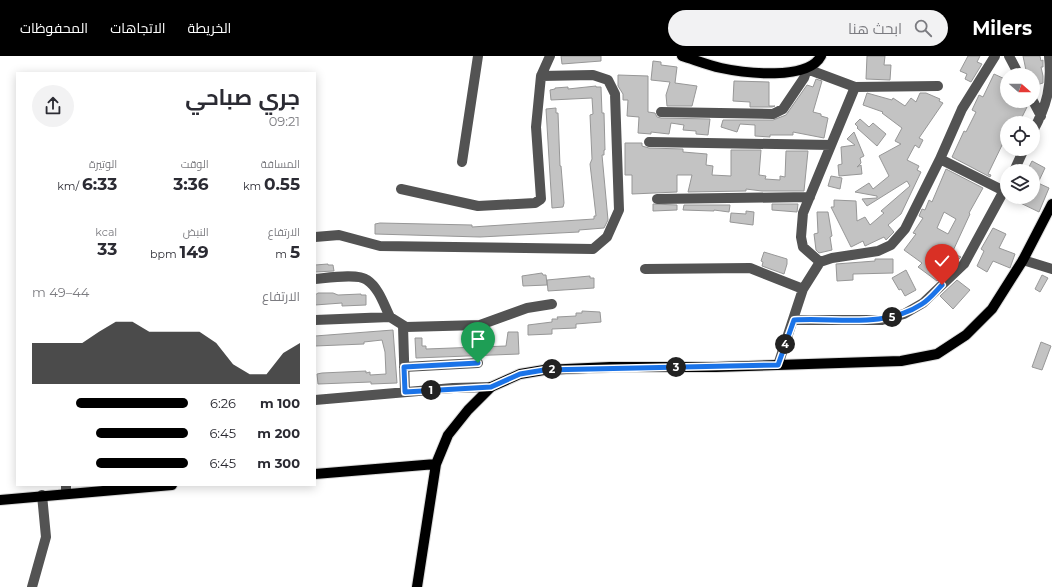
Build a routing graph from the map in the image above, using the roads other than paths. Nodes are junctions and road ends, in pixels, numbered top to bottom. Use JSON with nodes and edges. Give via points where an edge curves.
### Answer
{"nodes":[{"id":1,"x":478,"y":56,"type":"edge"},
{"id":2,"x":550,"y":56,"type":"edge"},
{"id":3,"x":682,"y":56,"type":"edge"},
{"id":4,"x":820,"y":56,"type":"edge"},
{"id":5,"x":995,"y":56,"type":"edge"},
{"id":6,"x":1009,"y":56,"type":"edge"},
{"id":7,"x":1049,"y":56,"type":"edge"},
{"id":8,"x":807,"y":68,"type":"junction"},
{"id":9,"x":1015,"y":68,"type":"edge"},
{"id":10,"x":541,"y":76,"type":"junction"},
{"id":11,"x":938,"y":86,"type":"dead end"},
{"id":12,"x":855,"y":87,"type":"junction"},
{"id":13,"x":1037,"y":108,"type":"edge"},
{"id":14,"x":661,"y":112,"type":"dead end"},
{"id":15,"x":1041,"y":116,"type":"joint"},
{"id":16,"x":650,"y":142,"type":"dead end"},
{"id":17,"x":831,"y":145,"type":"junction"},
{"id":18,"x":940,"y":159,"type":"junction"},
{"id":19,"x":462,"y":162,"type":"dead end"},
{"id":20,"x":1000,"y":185,"type":"edge"},
{"id":21,"x":401,"y":189,"type":"dead end"},
{"id":22,"x":810,"y":197,"type":"junction"},
{"id":23,"x":657,"y":199,"type":"dead end"},
{"id":24,"x":1000,"y":199,"type":"edge"},
{"id":25,"x":1052,"y":204,"type":"edge"},
{"id":26,"x":316,"y":237,"type":"edge"},
{"id":27,"x":1023,"y":260,"type":"junction"},
{"id":28,"x":820,"y":262,"type":"junction"},
{"id":29,"x":645,"y":269,"type":"dead end"},
{"id":30,"x":1052,"y":269,"type":"edge"},
{"id":31,"x":316,"y":279,"type":"edge"},
{"id":32,"x":803,"y":289,"type":"junction"},
{"id":33,"x":552,"y":304,"type":"dead end"},
{"id":34,"x":390,"y":317,"type":"junction"},
{"id":35,"x":316,"y":320,"type":"edge"},
{"id":36,"x":794,"y":320,"type":"junction"},
{"id":37,"x":403,"y":326,"type":"junction"},
{"id":38,"x":478,"y":363,"type":"dead end"},
{"id":39,"x":778,"y":365,"type":"junction"},
{"id":40,"x":404,"y":367,"type":"junction"},
{"id":41,"x":491,"y":387,"type":"junction"},
{"id":42,"x":405,"y":392,"type":"junction"},
{"id":43,"x":316,"y":400,"type":"edge"},
{"id":44,"x":436,"y":464,"type":"junction"},
{"id":45,"x":316,"y":474,"type":"edge"},
{"id":46,"x":146,"y":486,"type":"edge"},
{"id":47,"x":66,"y":489,"type":"edge"},
{"id":48,"x":42,"y":495,"type":"junction"},
{"id":49,"x":0,"y":500,"type":"edge"},
{"id":50,"x":32,"y":587,"type":"edge"},
{"id":51,"x":417,"y":587,"type":"edge"}],
"edges":[{"from":1,"to":19,"type":"street"},
{"from":2,"to":10,"type":"street"},
{"from":3,"to":8,"type":"main road","via":[[721,68],[767,74]]},
{"from":4,"to":8,"type":"main road"},
{"from":5,"to":18,"type":"street","via":[[962,109]]},
{"from":6,"to":9,"type":"street"},
{"from":7,"to":15,"type":"street","via":[[1052,83]]},
{"from":8,"to":12,"type":"street"},
{"from":8,"to":14,"type":"street","via":[[804,78],[783,109],[772,114]]},
{"from":10,"to":21,"type":"street","via":[[536,126],[541,199],[535,203],[478,206]]},
{"from":10,"to":26,"type":"street","via":[[593,75],[608,80],[616,94],[619,210],[607,237],[593,249],[380,246],[339,235]]},
{"from":11,"to":12,"type":"street"},
{"from":12,"to":17,"type":"street"},
{"from":13,"to":15,"type":"street"},
{"from":16,"to":17,"type":"street"},
{"from":17,"to":22,"type":"street"},
{"from":18,"to":20,"type":"street"},
{"from":18,"to":28,"type":"street","via":[[904,230],[891,244],[878,251]]},
{"from":22,"to":23,"type":"street"},
{"from":22,"to":28,"type":"street","via":[[803,213],[801,237],[803,247]]},
{"from":24,"to":36,"type":"street","via":[[964,264],[923,303],[904,314],[882,320]]},
{"from":25,"to":27,"type":"main road"},
{"from":27,"to":30,"type":"street"},
{"from":27,"to":39,"type":"main road","via":[[992,309],[966,335],[937,354],[900,361]]},
{"from":28,"to":32,"type":"street"},
{"from":29,"to":32,"type":"street","via":[[750,268]]},
{"from":31,"to":34,"type":"street","via":[[353,276],[367,279],[378,293]]},
{"from":32,"to":36,"type":"street"},
{"from":33,"to":37,"type":"street","via":[[527,308],[480,325],[418,328]]},
{"from":34,"to":35,"type":"street"},
{"from":34,"to":37,"type":"street"},
{"from":36,"to":39,"type":"street"},
{"from":37,"to":40,"type":"street"},
{"from":38,"to":40,"type":"street"},
{"from":39,"to":41,"type":"main road","via":[[544,370],[520,374]]},
{"from":40,"to":42,"type":"street"},
{"from":41,"to":42,"type":"street"},
{"from":41,"to":44,"type":"main road","via":[[448,435]]},
{"from":42,"to":43,"type":"street"},
{"from":44,"to":45,"type":"main road"},
{"from":44,"to":51,"type":"main road"},
{"from":46,"to":47,"type":"main road"},
{"from":47,"to":48,"type":"main road"},
{"from":48,"to":49,"type":"main road"},
{"from":48,"to":50,"type":"street","via":[[46,537]]}]}
